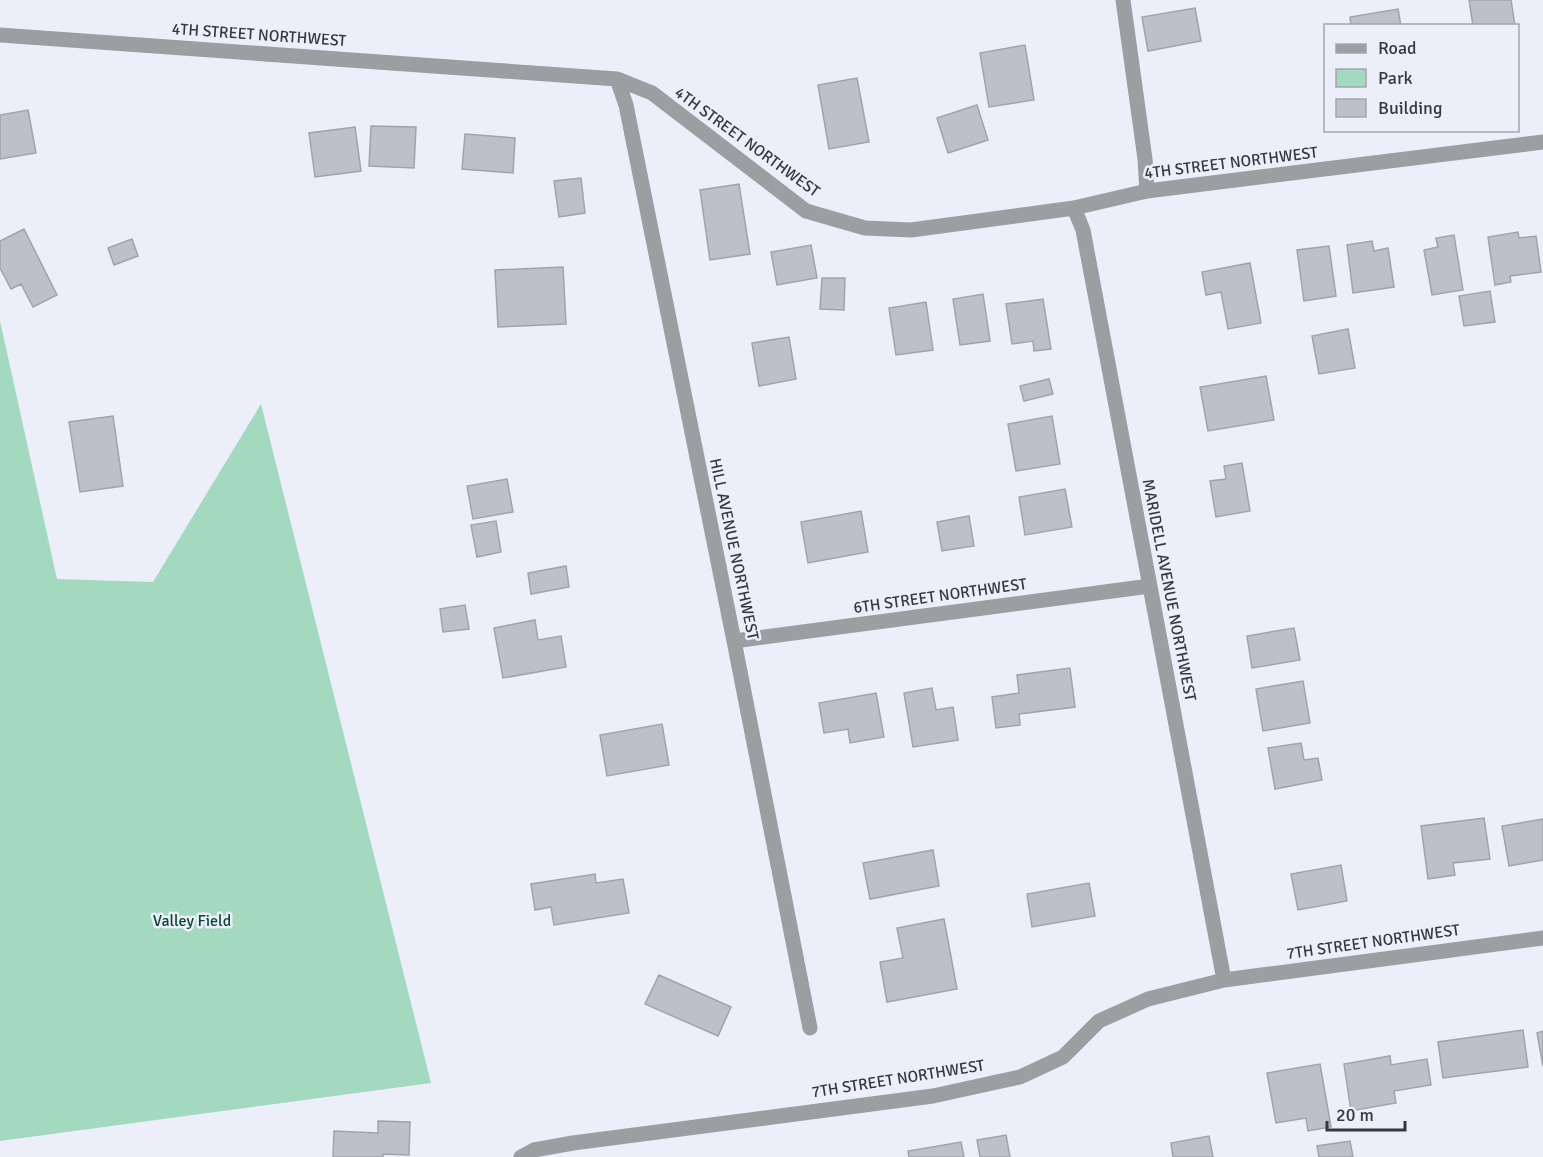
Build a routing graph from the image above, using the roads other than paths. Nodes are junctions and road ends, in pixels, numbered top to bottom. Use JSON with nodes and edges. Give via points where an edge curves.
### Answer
{"nodes":[{"id":1,"x":1123,"y":0,"type":"edge"},
{"id":2,"x":0,"y":35,"type":"edge"},
{"id":3,"x":617,"y":79,"type":"junction"},
{"id":4,"x":1543,"y":142,"type":"edge"},
{"id":5,"x":1148,"y":191,"type":"junction"},
{"id":6,"x":1074,"y":208,"type":"junction"},
{"id":7,"x":1150,"y":586,"type":"junction"},
{"id":8,"x":734,"y":641,"type":"junction"},
{"id":9,"x":1543,"y":938,"type":"edge"},
{"id":10,"x":1224,"y":980,"type":"junction"},
{"id":11,"x":810,"y":1028,"type":"dead end"},
{"id":12,"x":521,"y":1157,"type":"edge"}],
"edges":[{"from":1,"to":5,"type":"street"},
{"from":2,"to":3,"type":"street","name":"4TH STREET NORTHWEST"},
{"from":3,"to":6,"type":"street","name":"4TH STREET NORTHWEST","via":[[652,93],[806,211],[865,228],[910,230]]},
{"from":3,"to":8,"type":"street","name":"HILL AVENUE NORTHWEST","via":[[626,105]]},
{"from":4,"to":5,"type":"street","name":"4TH STREET NORTHWEST"},
{"from":5,"to":6,"type":"street","name":"4TH STREET NORTHWEST"},
{"from":6,"to":7,"type":"street","name":"MARIDELL AVENUE NORTHWEST","via":[[1083,230]]},
{"from":7,"to":8,"type":"street","name":"6TH STREET NORTHWEST"},
{"from":7,"to":10,"type":"street","name":"MARIDELL AVENUE NORTHWEST"},
{"from":8,"to":11,"type":"street","name":"HILL AVENUE NORTHWEST"},
{"from":9,"to":10,"type":"street","name":"7TH STREET NORTHWEST"},
{"from":10,"to":12,"type":"street","name":"7TH STREET NORTHWEST","via":[[1148,999],[1099,1021],[1063,1058],[1020,1077],[933,1096],[573,1143],[534,1150]]}]}
